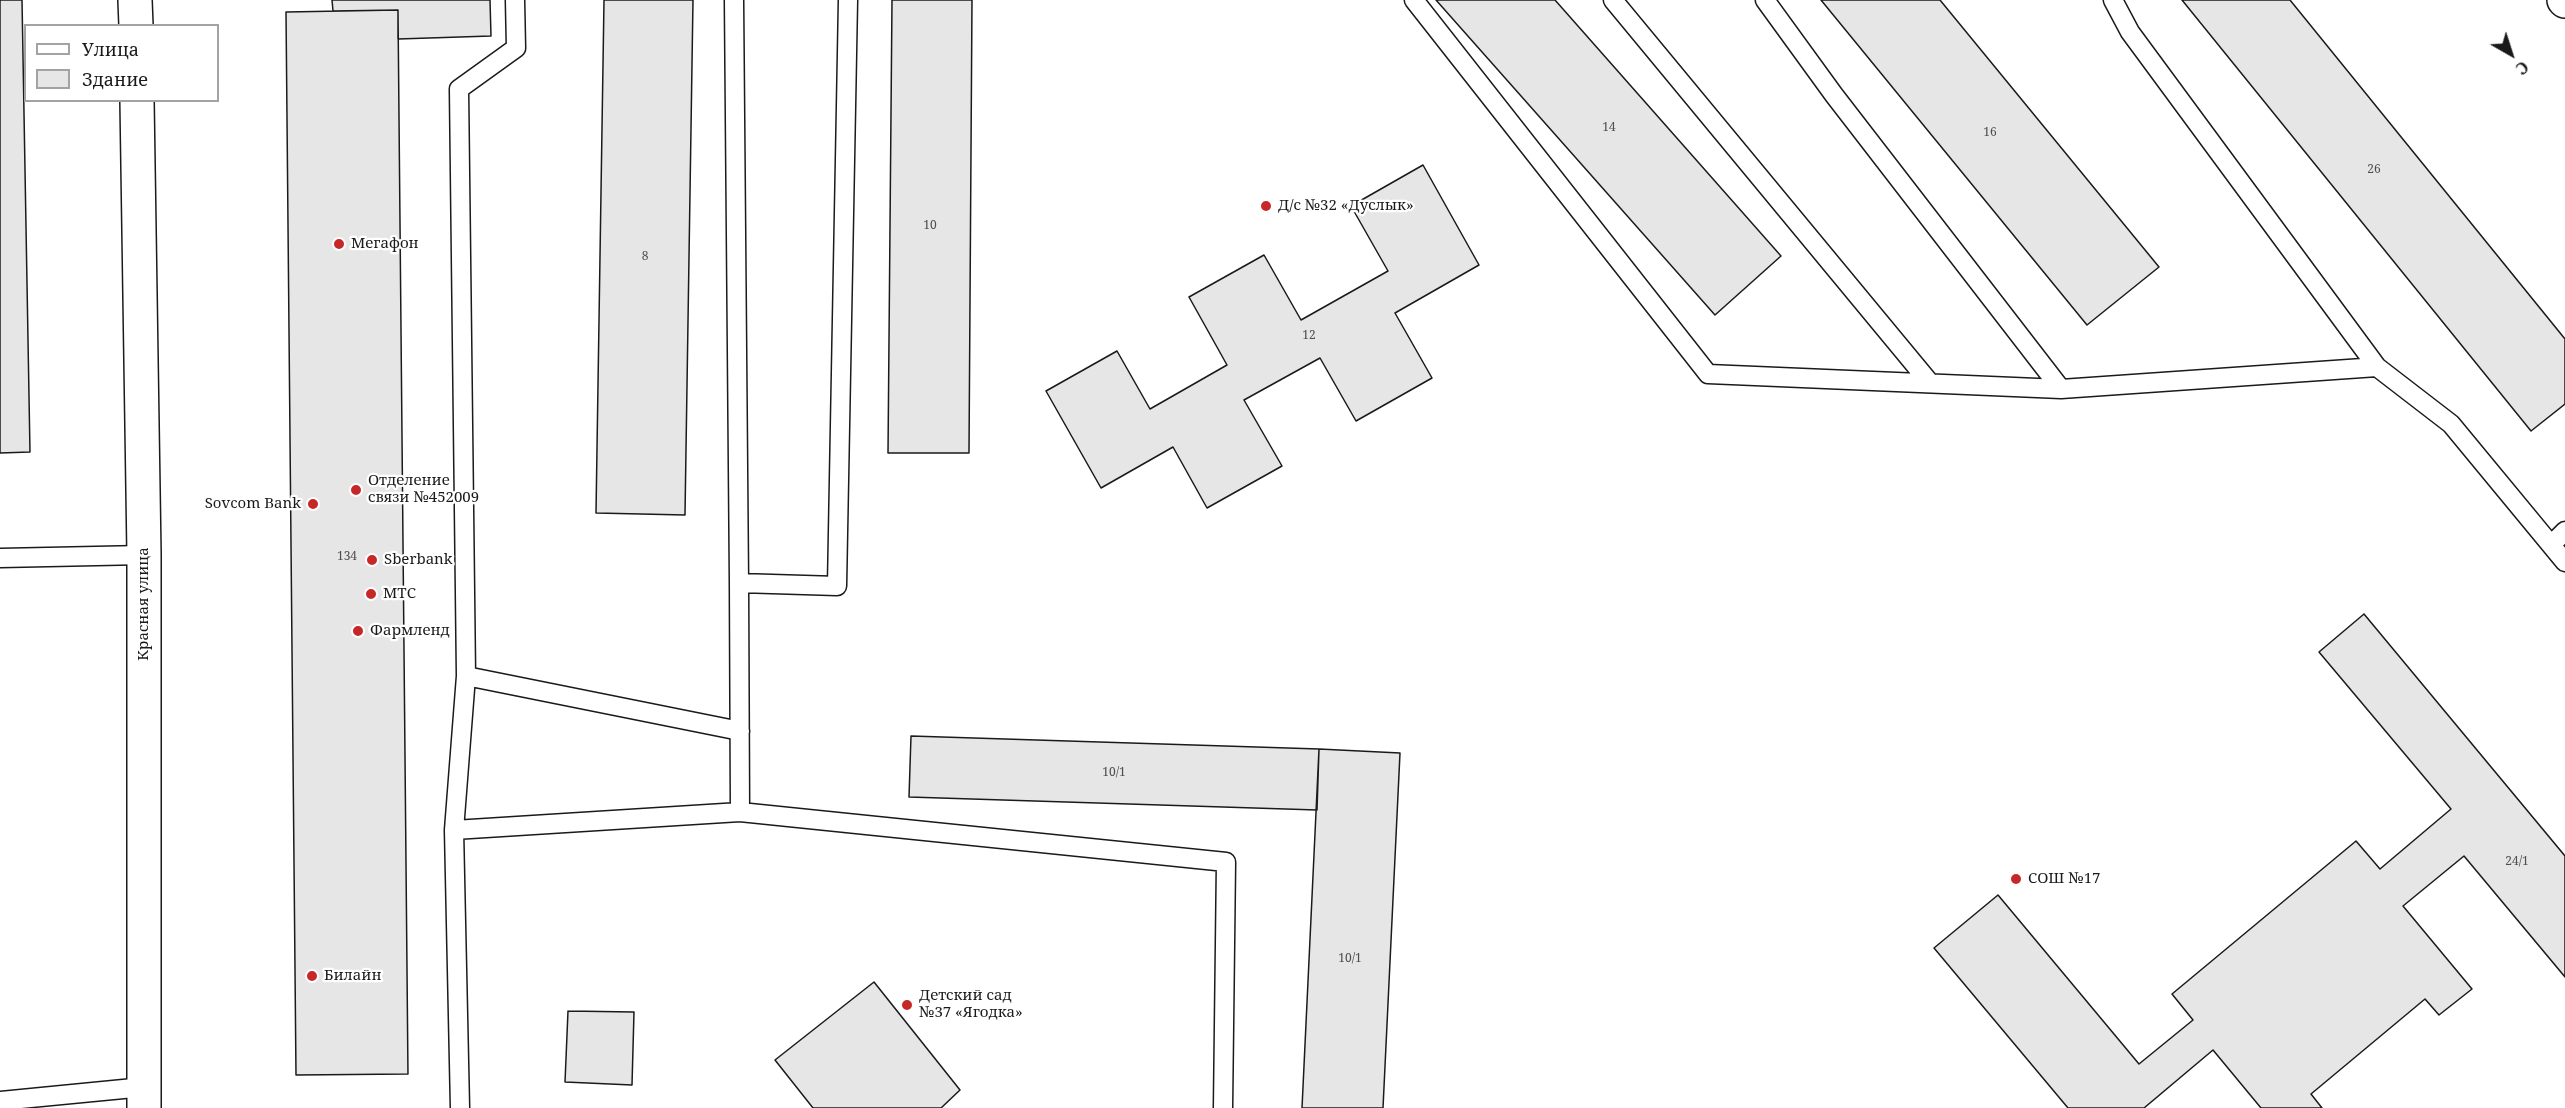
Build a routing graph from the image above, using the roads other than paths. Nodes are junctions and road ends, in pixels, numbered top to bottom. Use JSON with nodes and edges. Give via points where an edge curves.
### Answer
{"nodes":[{"id":1,"x":135,"y":0,"type":"edge"},
{"id":2,"x":515,"y":0,"type":"edge"},
{"id":3,"x":734,"y":0,"type":"edge"},
{"id":4,"x":848,"y":0,"type":"edge"},
{"id":5,"x":1414,"y":0,"type":"edge"},
{"id":6,"x":1613,"y":0,"type":"edge"},
{"id":7,"x":1765,"y":0,"type":"edge"},
{"id":8,"x":2113,"y":0,"type":"edge"},
{"id":9,"x":136,"y":24,"type":"edge"},
{"id":10,"x":137,"y":102,"type":"edge"},
{"id":11,"x":2377,"y":367,"type":"junction"},
{"id":12,"x":1930,"y":383,"type":"junction"},
{"id":13,"x":2061,"y":389,"type":"junction"},
{"id":14,"x":2565,"y":531,"type":"edge"},
{"id":15,"x":2551,"y":545,"type":"junction"},
{"id":16,"x":144,"y":555,"type":"junction"},
{"id":17,"x":0,"y":558,"type":"edge"},
{"id":18,"x":2565,"y":562,"type":"edge"},
{"id":19,"x":739,"y":583,"type":"junction"},
{"id":20,"x":466,"y":675,"type":"junction"},
{"id":21,"x":740,"y":731,"type":"junction"},
{"id":22,"x":740,"y":812,"type":"junction"},
{"id":23,"x":454,"y":830,"type":"junction"},
{"id":24,"x":144,"y":1097,"type":"edge"},
{"id":25,"x":0,"y":1101,"type":"edge"},
{"id":26,"x":460,"y":1108,"type":"edge"},
{"id":27,"x":1223,"y":1108,"type":"edge"}],
"edges":[{"from":1,"to":9,"type":"street"},
{"from":2,"to":20,"type":"lane","via":[[516,48],[459,89]]},
{"from":3,"to":19,"type":"lane"},
{"from":4,"to":19,"type":"lane","via":[[837,586]]},
{"from":5,"to":12,"type":"lane","via":[[1708,374]]},
{"from":6,"to":12,"type":"lane"},
{"from":7,"to":13,"type":"lane"},
{"from":8,"to":11,"type":"lane","via":[[2130,32]]},
{"from":10,"to":16,"type":"street","name":"Красная улица"},
{"from":11,"to":13,"type":"lane"},
{"from":11,"to":15,"type":"lane","via":[[2451,424]]},
{"from":12,"to":13,"type":"lane"},
{"from":14,"to":15,"type":"lane"},
{"from":15,"to":18,"type":"lane"},
{"from":16,"to":17,"type":"lane"},
{"from":16,"to":24,"type":"street","name":"Красная улица"},
{"from":19,"to":21,"type":"lane"},
{"from":20,"to":21,"type":"lane"},
{"from":20,"to":23,"type":"lane"},
{"from":21,"to":22,"type":"lane"},
{"from":22,"to":23,"type":"lane"},
{"from":22,"to":27,"type":"lane","via":[[1226,862]]},
{"from":23,"to":26,"type":"lane"},
{"from":24,"to":25,"type":"lane"}]}
